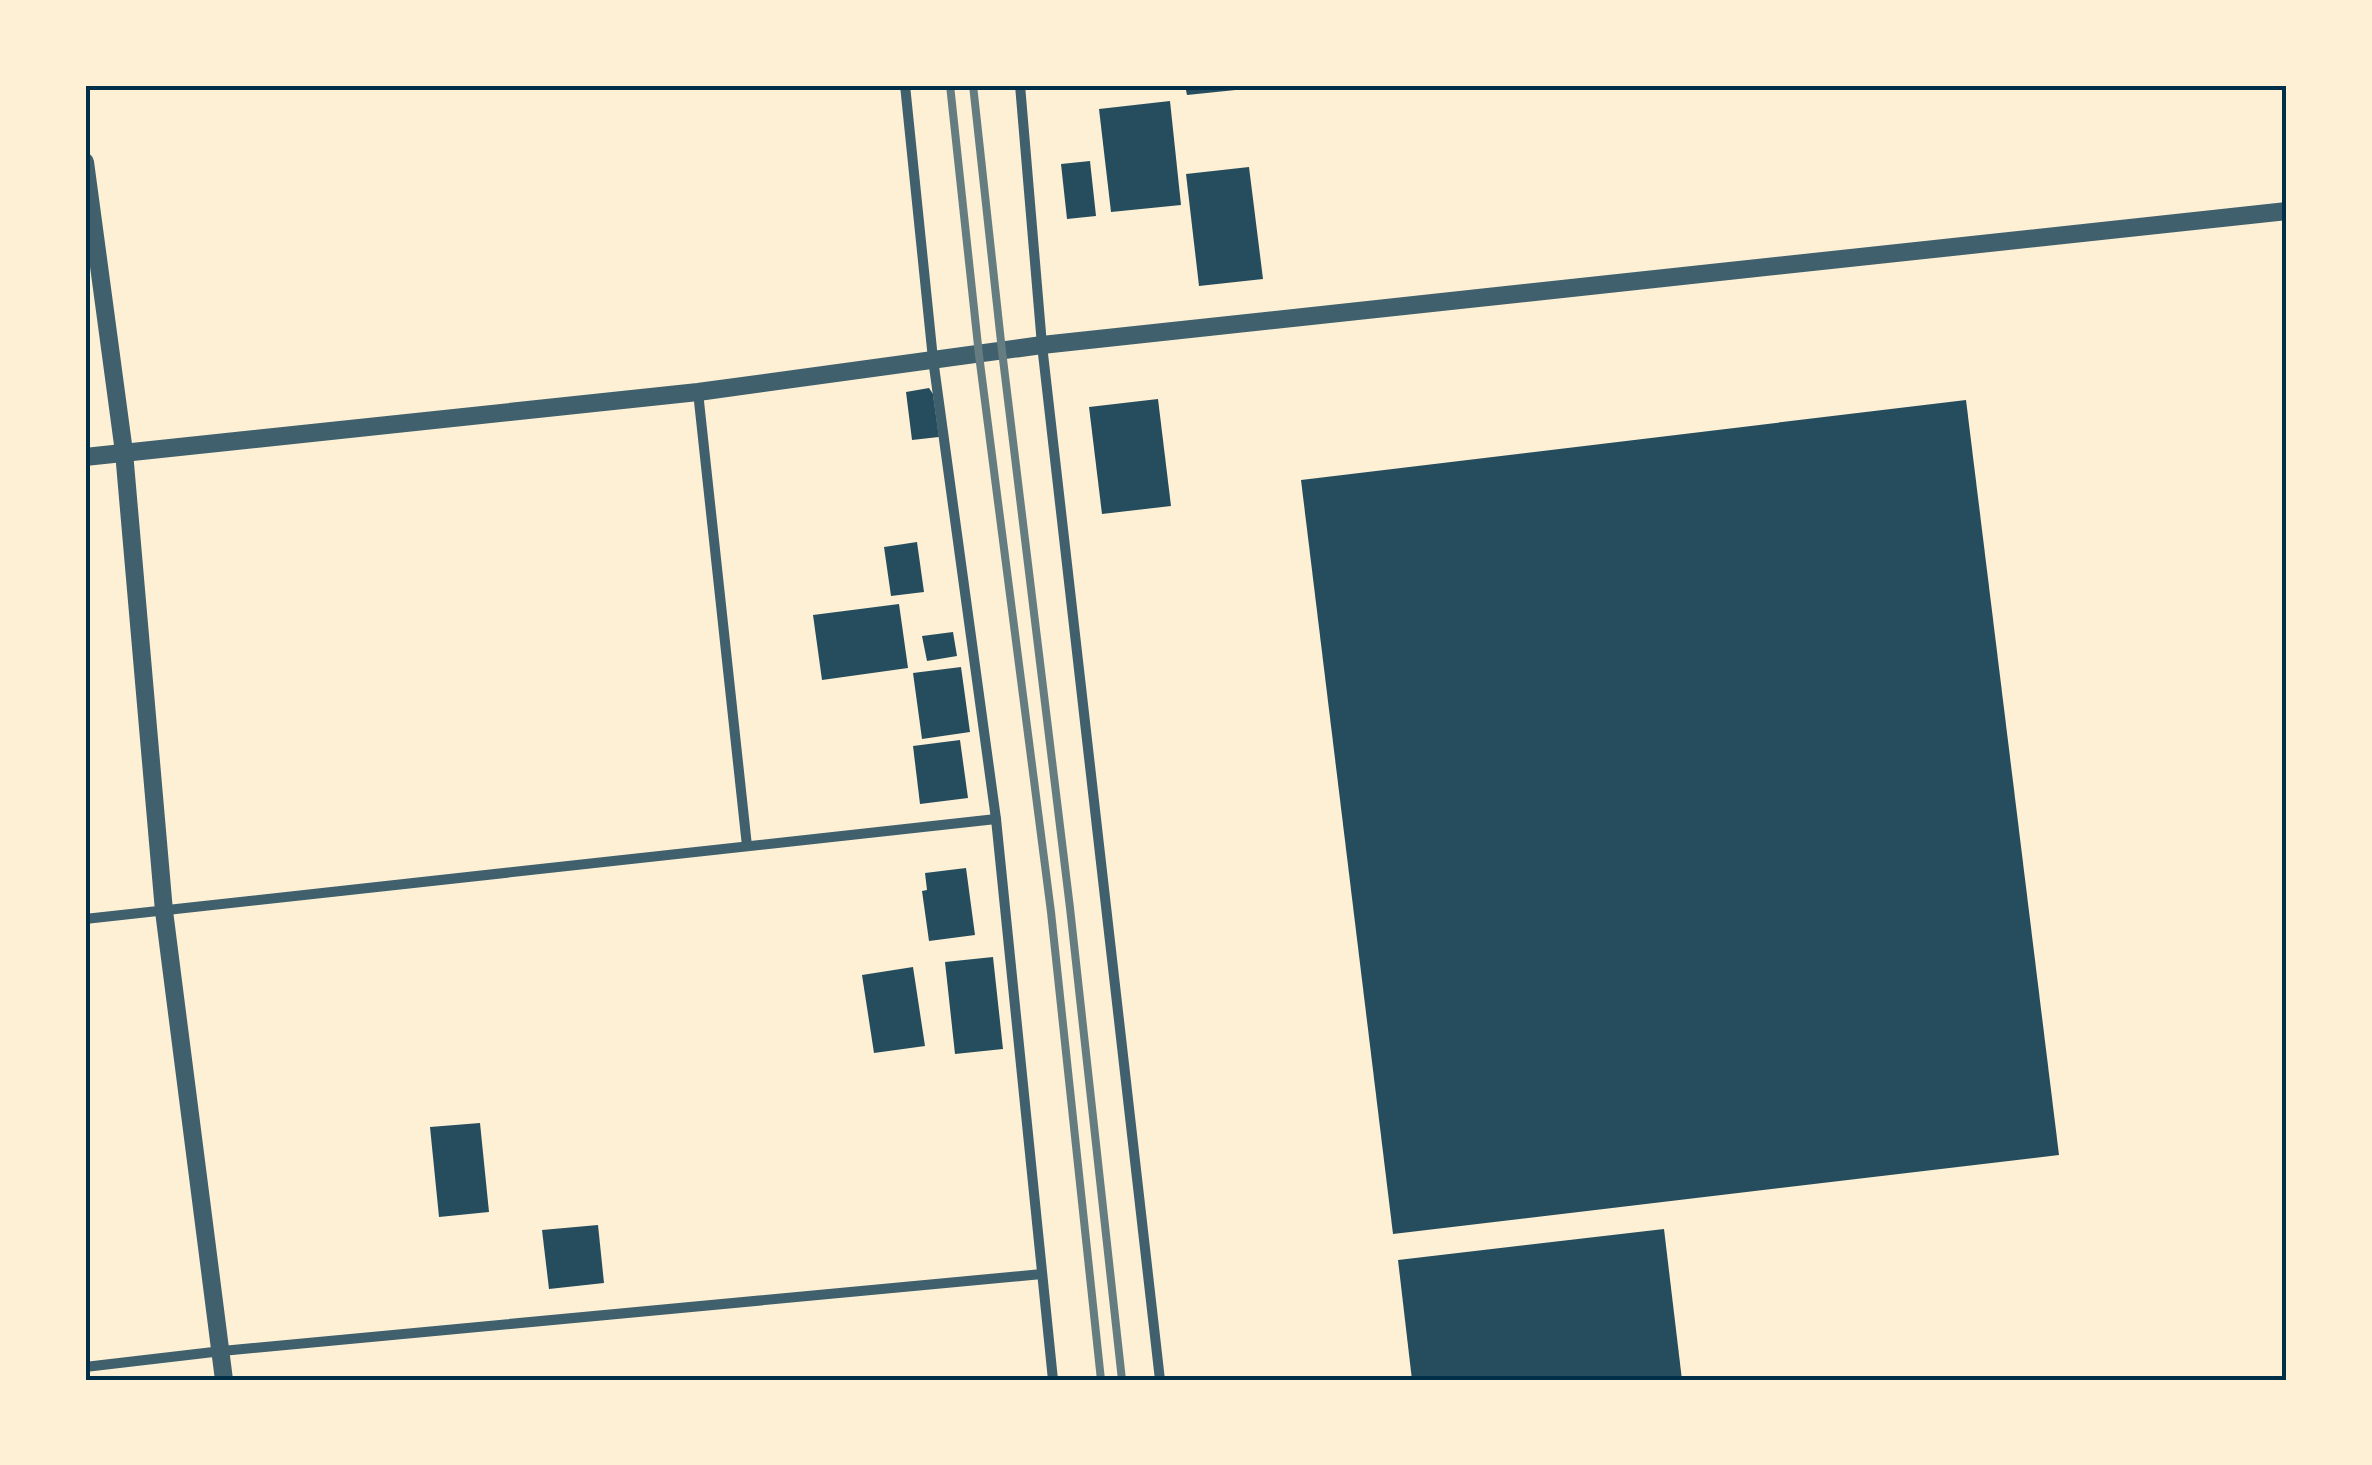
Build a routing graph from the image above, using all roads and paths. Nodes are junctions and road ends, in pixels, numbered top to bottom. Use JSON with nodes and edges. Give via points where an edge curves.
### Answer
{"nodes":[{"id":1,"x":905,"y":85,"type":"edge"},
{"id":2,"x":1020,"y":85,"type":"edge"},
{"id":3,"x":85,"y":162,"type":"edge"},
{"id":4,"x":2287,"y":210,"type":"edge"},
{"id":5,"x":1042,"y":346,"type":"junction"},
{"id":6,"x":933,"y":359,"type":"junction"},
{"id":7,"x":698,"y":392,"type":"junction"},
{"id":8,"x":124,"y":452,"type":"junction"},
{"id":9,"x":85,"y":456,"type":"edge"},
{"id":10,"x":996,"y":818,"type":"junction"},
{"id":11,"x":747,"y":846,"type":"junction"},
{"id":12,"x":164,"y":911,"type":"junction"},
{"id":13,"x":85,"y":919,"type":"edge"},
{"id":14,"x":1042,"y":1274,"type":"junction"},
{"id":15,"x":222,"y":1351,"type":"junction"},
{"id":16,"x":85,"y":1366,"type":"edge"},
{"id":17,"x":224,"y":1380,"type":"edge"},
{"id":18,"x":1053,"y":1380,"type":"edge"},
{"id":19,"x":1160,"y":1380,"type":"edge"}],
"edges":[{"from":1,"to":6,"type":"street"},
{"from":2,"to":5,"type":"street"},
{"from":3,"to":8,"type":"street"},
{"from":4,"to":5,"type":"street"},
{"from":5,"to":6,"type":"street"},
{"from":5,"to":19,"type":"street"},
{"from":6,"to":7,"type":"street"},
{"from":6,"to":10,"type":"street"},
{"from":7,"to":8,"type":"street"},
{"from":7,"to":11,"type":"street"},
{"from":8,"to":9,"type":"street"},
{"from":8,"to":12,"type":"street"},
{"from":10,"to":11,"type":"street"},
{"from":10,"to":14,"type":"street"},
{"from":11,"to":12,"type":"street"},
{"from":12,"to":13,"type":"street"},
{"from":12,"to":15,"type":"street"},
{"from":14,"to":15,"type":"street"},
{"from":14,"to":18,"type":"street"},
{"from":15,"to":16,"type":"street"},
{"from":15,"to":17,"type":"street"}]}
